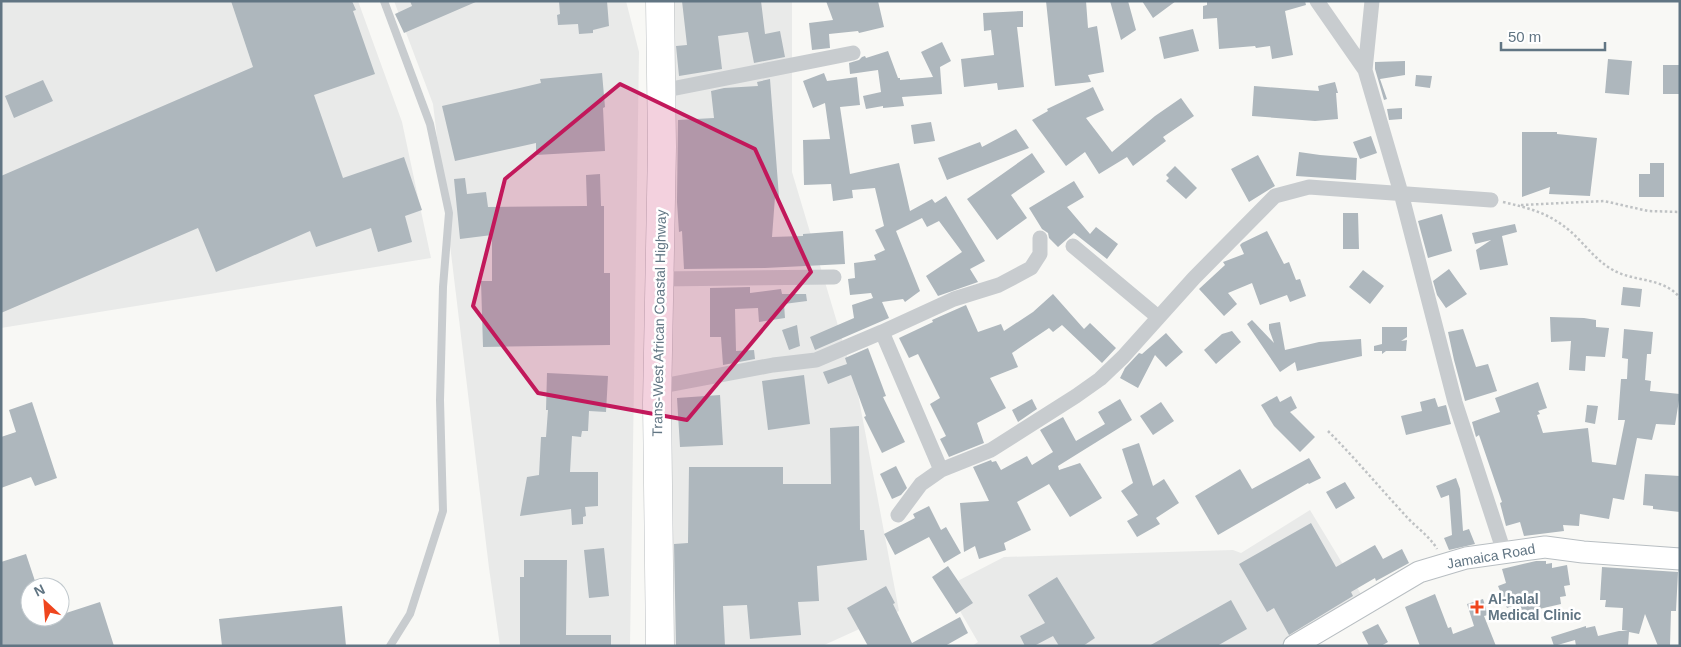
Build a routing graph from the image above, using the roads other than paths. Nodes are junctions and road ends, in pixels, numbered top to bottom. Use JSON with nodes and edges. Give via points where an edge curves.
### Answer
{"nodes":[{"id":1,"x":384,"y":1,"type":"edge"},
{"id":2,"x":660,"y":1,"type":"edge"},
{"id":3,"x":1316,"y":1,"type":"edge"},
{"id":4,"x":1372,"y":1,"type":"edge"},
{"id":5,"x":853,"y":53,"type":"dead end"},
{"id":6,"x":1365,"y":70,"type":"junction"},
{"id":7,"x":661,"y":91,"type":"junction"},
{"id":8,"x":1401,"y":193,"type":"junction"},
{"id":9,"x":1491,"y":200,"type":"road end"},
{"id":10,"x":1040,"y":238,"type":"dead end"},
{"id":11,"x":1072,"y":246,"type":"dead end"},
{"id":12,"x":834,"y":277,"type":"dead end"},
{"id":13,"x":659,"y":280,"type":"junction"},
{"id":14,"x":1158,"y":317,"type":"junction"},
{"id":15,"x":882,"y":332,"type":"junction"},
{"id":16,"x":657,"y":386,"type":"junction"},
{"id":17,"x":941,"y":470,"type":"junction"},
{"id":18,"x":898,"y":515,"type":"dead end"},
{"id":19,"x":1504,"y":552,"type":"junction"},
{"id":20,"x":1680,"y":559,"type":"edge"},
{"id":21,"x":390,"y":646,"type":"edge"},
{"id":22,"x":660,"y":646,"type":"edge"},
{"id":23,"x":1294,"y":646,"type":"edge"}],
"edges":[{"from":1,"to":21,"type":"lane","via":[[430,124],[449,212],[440,400],[443,511],[410,614]]},
{"from":2,"to":7,"type":"highway","name":"Trans-West African Coastal Highway"},
{"from":3,"to":6,"type":"street"},
{"from":4,"to":6,"type":"street"},
{"from":5,"to":7,"type":"street"},
{"from":6,"to":8,"type":"street"},
{"from":7,"to":13,"type":"highway","name":"Trans-West African Coastal Highway"},
{"from":8,"to":9,"type":"street"},
{"from":8,"to":14,"type":"street","via":[[1309,187],[1275,196]]},
{"from":8,"to":19,"type":"street","via":[[1455,402]]},
{"from":10,"to":15,"type":"street","via":[[1040,254],[1030,268],[999,285],[954,299]]},
{"from":11,"to":14,"type":"street"},
{"from":12,"to":13,"type":"street"},
{"from":13,"to":16,"type":"highway","name":"Trans-West African Coastal Highway"},
{"from":14,"to":17,"type":"street","via":[[1123,357],[1076,396],[991,450]]},
{"from":15,"to":16,"type":"street","via":[[816,360]]},
{"from":15,"to":17,"type":"street"},
{"from":16,"to":22,"type":"highway","name":"Trans-West African Coastal Highway"},
{"from":17,"to":18,"type":"street","via":[[921,484]]},
{"from":19,"to":20,"type":"street","name":"Jamaica Road","via":[[1545,547]]},
{"from":19,"to":23,"type":"street","name":"Jamaica Road","via":[[1446,563],[1419,572]]}]}
